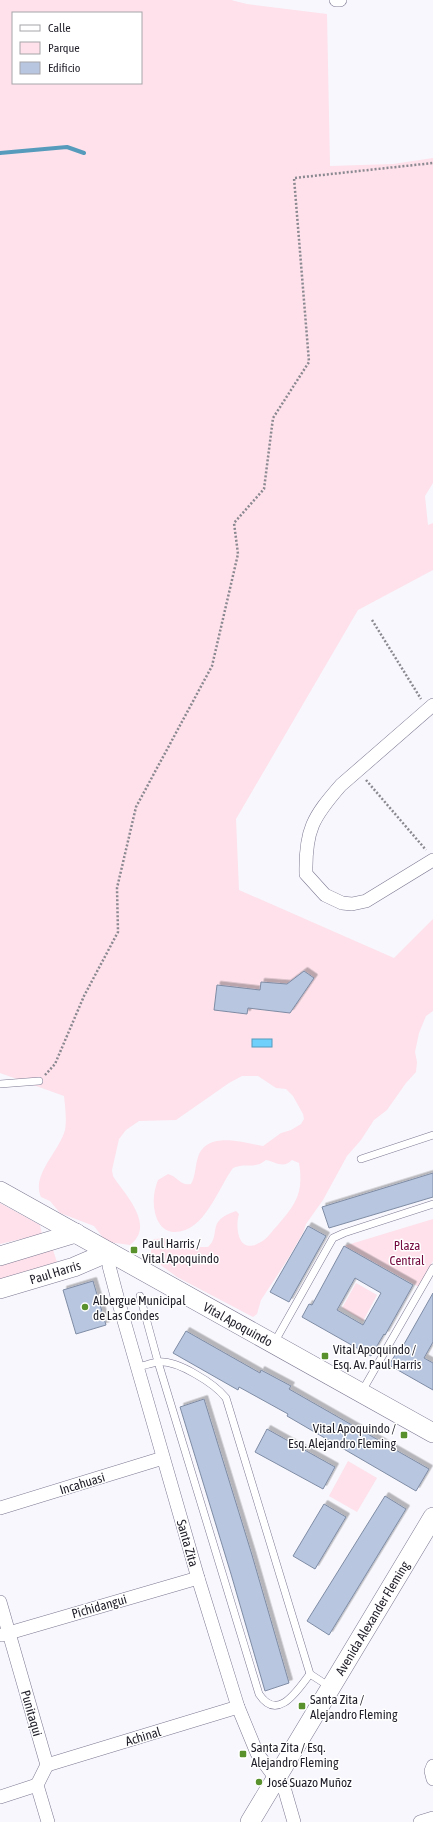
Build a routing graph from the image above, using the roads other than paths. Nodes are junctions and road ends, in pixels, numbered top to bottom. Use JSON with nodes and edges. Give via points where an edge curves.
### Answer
{"nodes":[{"id":1,"x":336,"y":0,"type":"edge"},
{"id":2,"x":340,"y":0,"type":"edge"},
{"id":3,"x":430,"y":707,"type":"edge"},
{"id":4,"x":430,"y":856,"type":"edge"},
{"id":5,"x":39,"y":1081,"type":"road end"},
{"id":6,"x":0,"y":1084,"type":"edge"},
{"id":7,"x":433,"y":1135,"type":"edge"},
{"id":8,"x":361,"y":1159,"type":"dead end"},
{"id":9,"x":0,"y":1191,"type":"edge"},
{"id":10,"x":433,"y":1204,"type":"edge"},
{"id":11,"x":76,"y":1233,"type":"junction"},
{"id":12,"x":109,"y":1252,"type":"junction"},
{"id":13,"x":0,"y":1256,"type":"edge"},
{"id":14,"x":433,"y":1268,"type":"edge"},
{"id":15,"x":0,"y":1289,"type":"edge"},
{"id":16,"x":140,"y":1296,"type":"dead end"},
{"id":17,"x":274,"y":1344,"type":"junction"},
{"id":18,"x":158,"y":1362,"type":"junction"},
{"id":19,"x":137,"y":1367,"type":"junction"},
{"id":20,"x":361,"y":1393,"type":"junction"},
{"id":21,"x":433,"y":1434,"type":"edge"},
{"id":22,"x":163,"y":1458,"type":"junction"},
{"id":23,"x":0,"y":1508,"type":"edge"},
{"id":24,"x":433,"y":1517,"type":"edge"},
{"id":25,"x":198,"y":1578,"type":"junction"},
{"id":26,"x":0,"y":1602,"type":"edge"},
{"id":27,"x":4,"y":1634,"type":"edge"},
{"id":28,"x":310,"y":1674,"type":"junction"},
{"id":29,"x":330,"y":1687,"type":"junction"},
{"id":30,"x":238,"y":1707,"type":"junction"},
{"id":31,"x":48,"y":1765,"type":"junction"},
{"id":32,"x":433,"y":1766,"type":"edge"},
{"id":33,"x":275,"y":1778,"type":"junction"},
{"id":34,"x":433,"y":1779,"type":"edge"},
{"id":35,"x":37,"y":1785,"type":"junction"},
{"id":36,"x":0,"y":1796,"type":"edge"},
{"id":37,"x":433,"y":1818,"type":"edge"},
{"id":38,"x":48,"y":1822,"type":"edge"},
{"id":39,"x":250,"y":1822,"type":"edge"},
{"id":40,"x":294,"y":1822,"type":"edge"},
{"id":41,"x":420,"y":1822,"type":"edge"}],
"edges":[{"from":1,"to":2,"type":"street"},
{"from":3,"to":4,"type":"street","via":[[341,785],[328,800],[318,814],[305,848],[306,874],[325,895],[342,903],[352,904],[366,901]]},
{"from":5,"to":6,"type":"lane"},
{"from":7,"to":8,"type":"lane"},
{"from":9,"to":11,"type":"street","name":"Vital Apoquindo"},
{"from":10,"to":17,"type":"lane","via":[[333,1238]]},
{"from":11,"to":12,"type":"street","name":"Vital Apoquindo"},
{"from":11,"to":13,"type":"street"},
{"from":12,"to":15,"type":"street","name":"Paul Harris","via":[[74,1267]]},
{"from":12,"to":17,"type":"street","name":"Vital Apoquindo"},
{"from":12,"to":19,"type":"street","name":"Santa Zita","via":[[112,1278]]},
{"from":14,"to":20,"type":"lane"},
{"from":16,"to":18,"type":"lane"},
{"from":17,"to":20,"type":"street","name":"Vital Apoquindo"},
{"from":18,"to":19,"type":"lane"},
{"from":18,"to":28,"type":"lane","via":[[174,1365],[209,1382],[226,1398]]},
{"from":18,"to":28,"type":"lane","via":[[259,1694],[267,1703],[282,1704],[291,1698]]},
{"from":19,"to":22,"type":"street","name":"Santa Zita"},
{"from":20,"to":21,"type":"street","name":"Vital Apoquindo"},
{"from":22,"to":23,"type":"street","name":"Incahuasi"},
{"from":22,"to":25,"type":"street","name":"Santa Zita"},
{"from":24,"to":29,"type":"street","name":"Avenida Alexander Fleming"},
{"from":25,"to":27,"type":"street","name":"Pichidangui"},
{"from":25,"to":30,"type":"street","name":"Santa Zita"},
{"from":26,"to":27,"type":"street","name":"Punitaqui"},
{"from":27,"to":31,"type":"street","name":"Punitaqui"},
{"from":28,"to":29,"type":"lane"},
{"from":29,"to":33,"type":"street","name":"Avenida Alexander Fleming"},
{"from":30,"to":31,"type":"street","name":"Achinal"},
{"from":30,"to":33,"type":"street","name":"Santa Zita","via":[[257,1753]]},
{"from":31,"to":35,"type":"street"},
{"from":32,"to":34,"type":"street"},
{"from":33,"to":39,"type":"street","name":"Avenida Alexander Fleming"},
{"from":33,"to":40,"type":"street","name":"Santa Zita","via":[[285,1791]]},
{"from":35,"to":36,"type":"street"},
{"from":35,"to":38,"type":"street"},
{"from":37,"to":41,"type":"street"}]}
